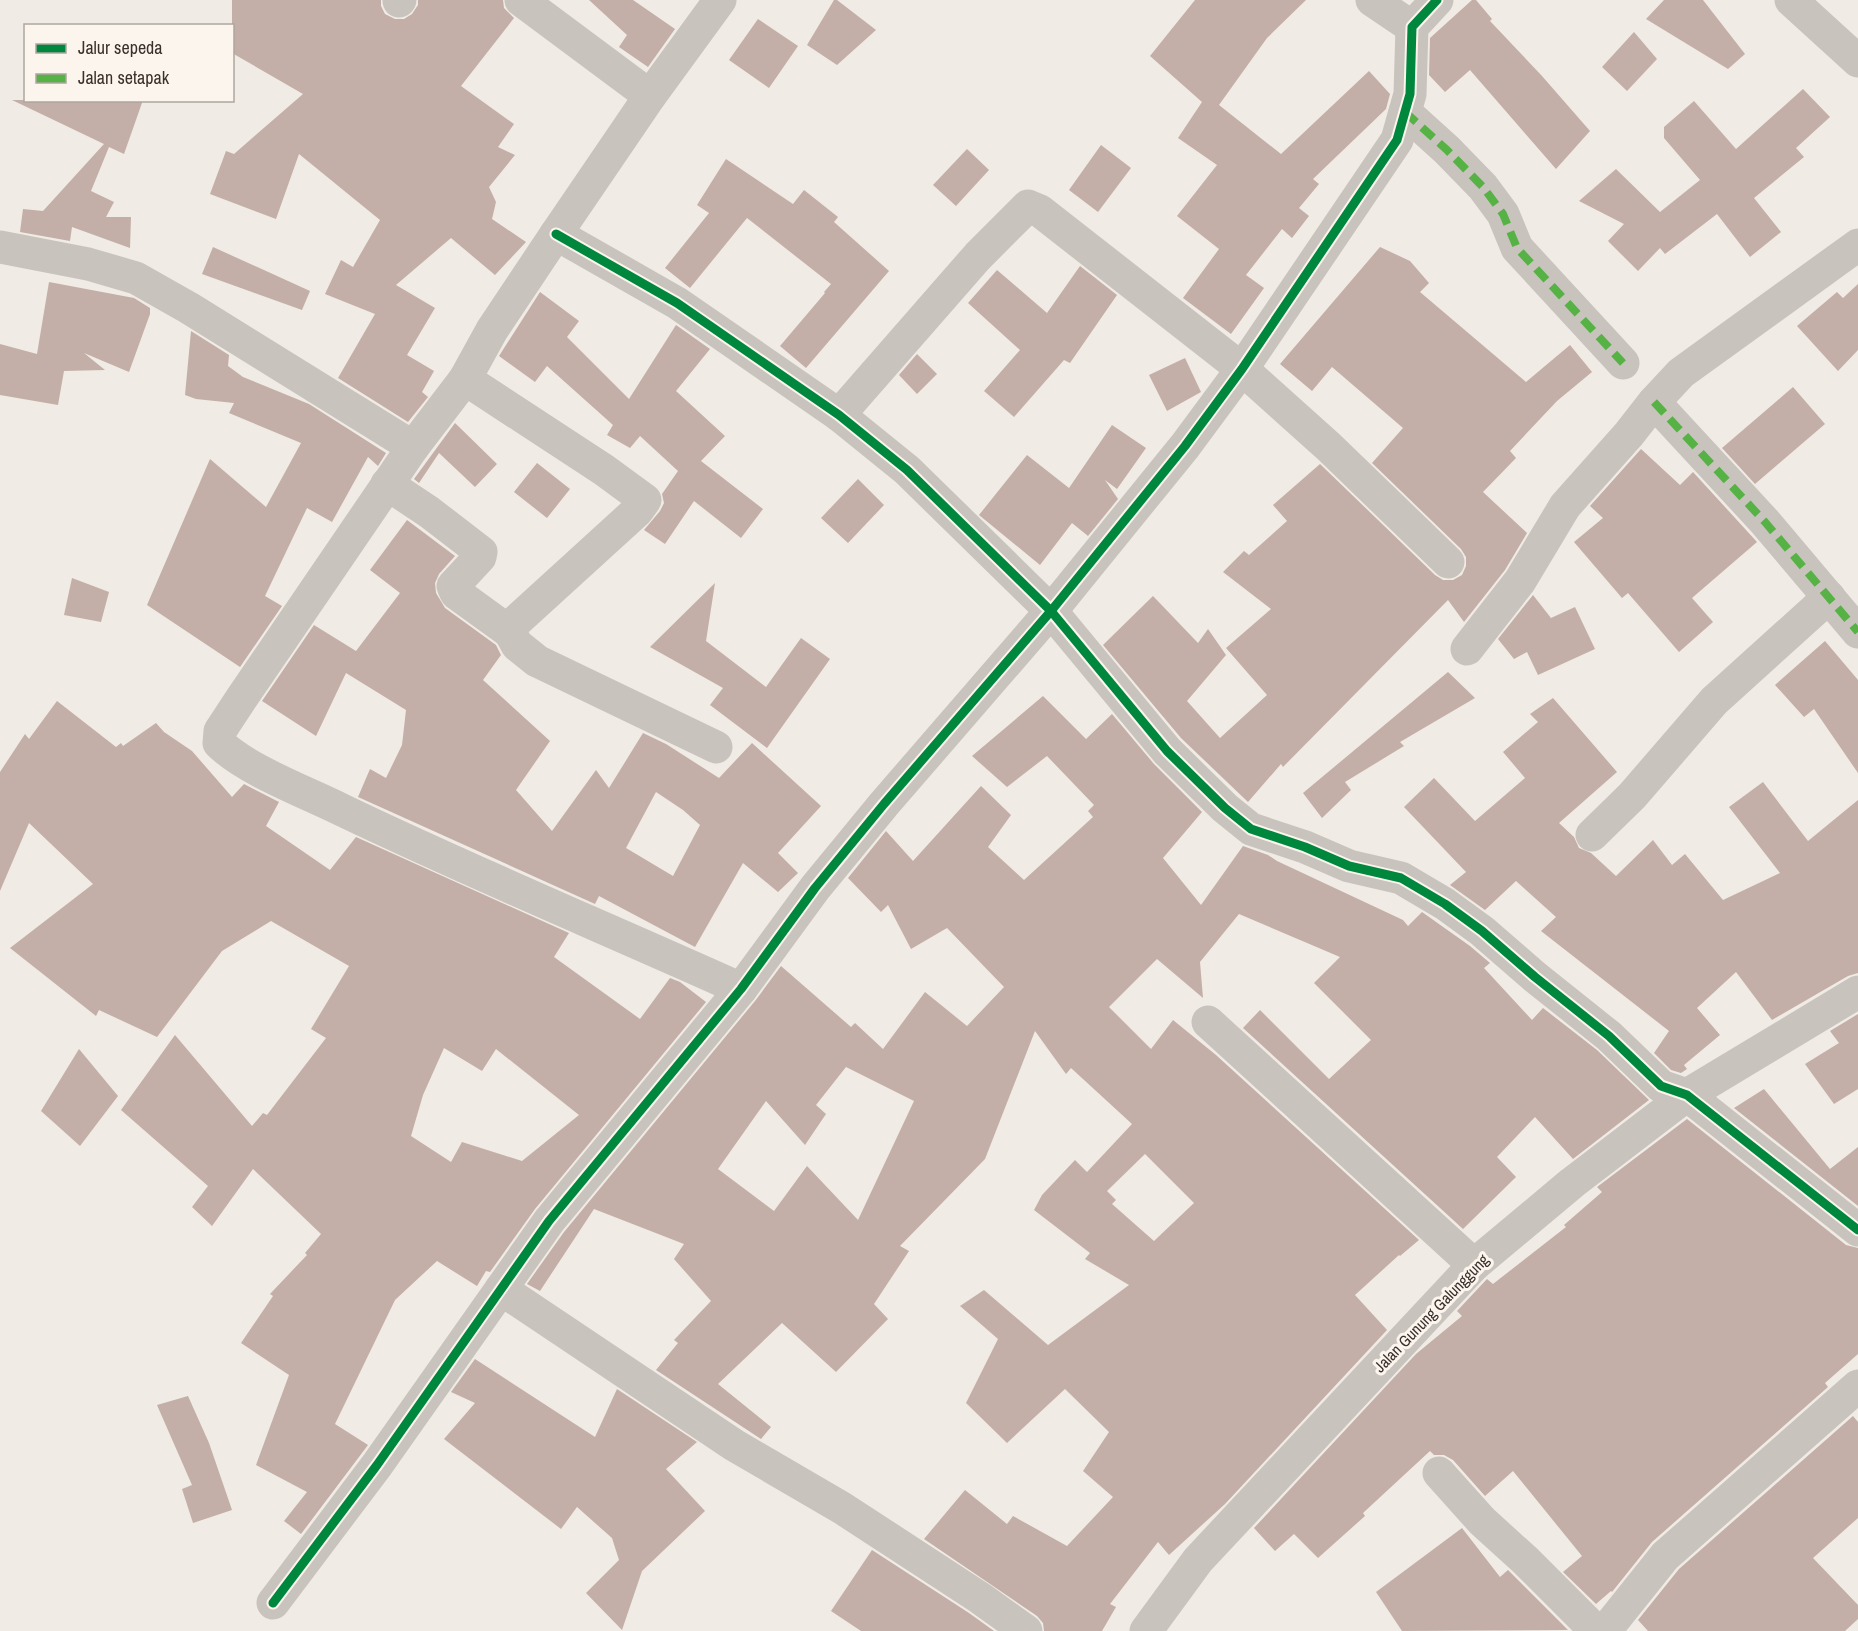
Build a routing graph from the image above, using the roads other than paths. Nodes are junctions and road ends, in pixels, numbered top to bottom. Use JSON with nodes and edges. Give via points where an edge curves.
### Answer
{"nodes":[{"id":1,"x":521,"y":0,"type":"edge"},
{"id":2,"x":720,"y":0,"type":"edge"},
{"id":3,"x":1372,"y":0,"type":"edge"},
{"id":4,"x":1437,"y":0,"type":"edge"},
{"id":5,"x":1791,"y":0,"type":"edge"},
{"id":6,"x":1412,"y":27,"type":"junction"},
{"id":7,"x":1858,"y":62,"type":"edge"},
{"id":8,"x":650,"y":96,"type":"junction"},
{"id":9,"x":1405,"y":112,"type":"junction"},
{"id":10,"x":556,"y":234,"type":"junction"},
{"id":11,"x":1858,"y":245,"type":"edge"},
{"id":12,"x":0,"y":247,"type":"edge"},
{"id":13,"x":1623,"y":363,"type":"dead end"},
{"id":14,"x":1242,"y":369,"type":"junction"},
{"id":15,"x":465,"y":379,"type":"junction"},
{"id":16,"x":1654,"y":402,"type":"junction"},
{"id":17,"x":839,"y":414,"type":"junction"},
{"id":18,"x":413,"y":447,"type":"junction"},
{"id":19,"x":387,"y":484,"type":"junction"},
{"id":20,"x":1448,"y":562,"type":"dead end"},
{"id":21,"x":1829,"y":597,"type":"junction"},
{"id":22,"x":1051,"y":611,"type":"junction"},
{"id":23,"x":510,"y":632,"type":"junction"},
{"id":24,"x":1858,"y":632,"type":"edge"},
{"id":25,"x":1467,"y":649,"type":"dead end"},
{"id":26,"x":716,"y":747,"type":"dead end"},
{"id":27,"x":1592,"y":835,"type":"dead end"},
{"id":28,"x":741,"y":989,"type":"junction"},
{"id":29,"x":1858,"y":992,"type":"edge"},
{"id":30,"x":1208,"y":1022,"type":"dead end"},
{"id":31,"x":1687,"y":1095,"type":"junction"},
{"id":32,"x":1858,"y":1230,"type":"edge"},
{"id":33,"x":1474,"y":1265,"type":"junction"},
{"id":34,"x":501,"y":1289,"type":"junction"},
{"id":35,"x":1858,"y":1386,"type":"edge"},
{"id":36,"x":1439,"y":1473,"type":"dead end"},
{"id":37,"x":273,"y":1603,"type":"dead end"},
{"id":38,"x":1026,"y":1631,"type":"edge"},
{"id":39,"x":1146,"y":1631,"type":"edge"},
{"id":40,"x":1596,"y":1631,"type":"edge"},
{"id":41,"x":1605,"y":1631,"type":"edge"}],
"edges":[{"from":1,"to":8,"type":"street"},
{"from":2,"to":8,"type":"street"},
{"from":3,"to":6,"type":"street"},
{"from":4,"to":6,"type":"street"},
{"from":5,"to":7,"type":"street"},
{"from":6,"to":9,"type":"street","via":[[1410,94]]},
{"from":8,"to":10,"type":"street"},
{"from":9,"to":13,"type":"street","via":[[1483,187],[1503,213],[1517,248]]},
{"from":9,"to":14,"type":"street","via":[[1397,140]]},
{"from":10,"to":15,"type":"street","via":[[492,330]]},
{"from":10,"to":17,"type":"street","via":[[677,303]]},
{"from":11,"to":16,"type":"street","via":[[1681,373]]},
{"from":12,"to":18,"type":"street","via":[[136,278]]},
{"from":14,"to":17,"type":"street","via":[[1040,211],[1028,206],[978,256]]},
{"from":14,"to":20,"type":"street"},
{"from":14,"to":22,"type":"street"},
{"from":15,"to":18,"type":"street"},
{"from":15,"to":23,"type":"street","via":[[645,500],[520,617]]},
{"from":16,"to":21,"type":"street"},
{"from":16,"to":25,"type":"street","via":[[1565,506],[1520,581]]},
{"from":17,"to":22,"type":"street","via":[[908,470]]},
{"from":18,"to":19,"type":"street"},
{"from":19,"to":23,"type":"street","via":[[481,552],[453,588]]},
{"from":19,"to":28,"type":"street","via":[[241,699],[220,732],[219,743],[252,766],[384,830]]},
{"from":21,"to":24,"type":"street"},
{"from":21,"to":27,"type":"street","via":[[1714,701],[1632,796]]},
{"from":22,"to":28,"type":"street","via":[[863,829]]},
{"from":22,"to":31,"type":"street","via":[[1167,751],[1251,828],[1349,866],[1401,878],[1445,904],[1609,1036],[1661,1086]]},
{"from":23,"to":26,"type":"street","via":[[517,645],[537,662]]},
{"from":28,"to":34,"type":"street","via":[[549,1221]]},
{"from":29,"to":31,"type":"street","name":"Jalan Gunung Galunggung"},
{"from":30,"to":33,"type":"street"},
{"from":31,"to":32,"type":"street"},
{"from":31,"to":33,"type":"street","name":"Jalan Gunung Galunggung"},
{"from":33,"to":39,"type":"street","name":"Jalan Gunung Galunggung","via":[[1198,1560]]},
{"from":34,"to":37,"type":"street","via":[[377,1465]]},
{"from":34,"to":38,"type":"street","via":[[734,1445],[843,1508]]},
{"from":35,"to":41,"type":"street","via":[[1665,1556]]},
{"from":36,"to":40,"type":"street","via":[[1482,1521]]}]}
